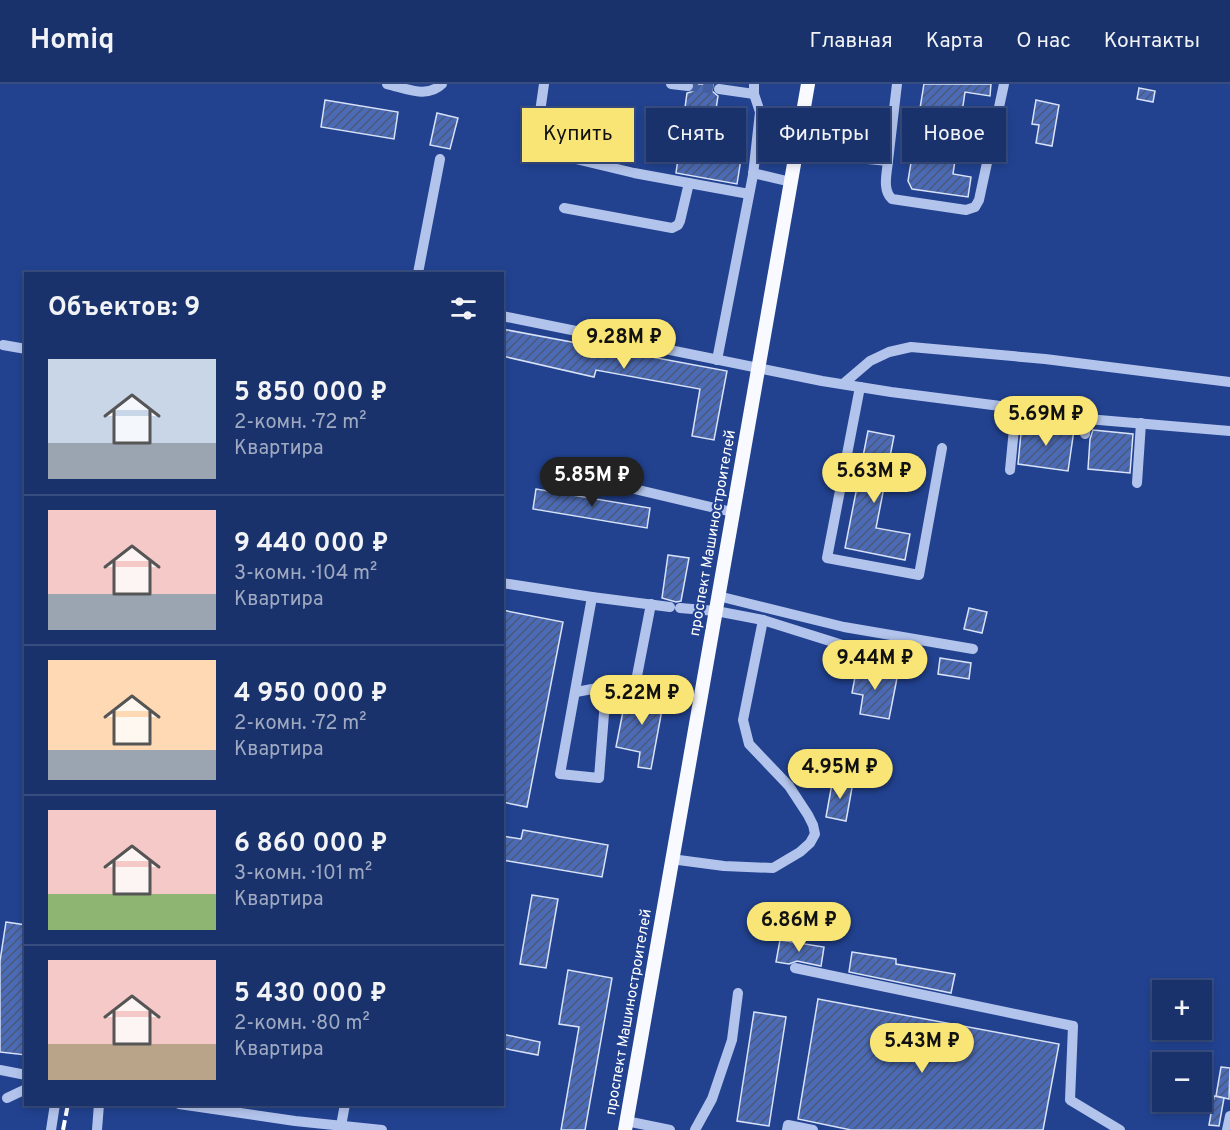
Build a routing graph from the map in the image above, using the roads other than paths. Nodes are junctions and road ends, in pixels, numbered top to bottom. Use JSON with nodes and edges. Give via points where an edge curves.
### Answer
{"nodes":[{"id":1,"x":387,"y":84,"type":"edge"},
{"id":2,"x":442,"y":84,"type":"edge"},
{"id":3,"x":544,"y":84,"type":"edge"},
{"id":4,"x":671,"y":84,"type":"edge"},
{"id":5,"x":808,"y":84,"type":"edge"},
{"id":6,"x":897,"y":84,"type":"edge"},
{"id":7,"x":1004,"y":84,"type":"edge"},
{"id":8,"x":688,"y":86,"type":"dead end"},
{"id":9,"x":719,"y":89,"type":"dead end"},
{"id":10,"x":754,"y":89,"type":"edge"},
{"id":11,"x":804,"y":108,"type":"edge"},
{"id":12,"x":890,"y":144,"type":"edge"},
{"id":13,"x":440,"y":159,"type":"dead end"},
{"id":14,"x":794,"y":162,"type":"edge"},
{"id":15,"x":888,"y":162,"type":"edge"},
{"id":16,"x":753,"y":172,"type":"junction"},
{"id":17,"x":791,"y":182,"type":"junction"},
{"id":18,"x":689,"y":183,"type":"junction"},
{"id":19,"x":749,"y":194,"type":"junction"},
{"id":20,"x":564,"y":208,"type":"dead end"},
{"id":21,"x":418,"y":272,"type":"edge"},
{"id":22,"x":504,"y":316,"type":"edge"},
{"id":23,"x":3,"y":345,"type":"dead end"},
{"id":24,"x":24,"y":349,"type":"edge"},
{"id":25,"x":717,"y":360,"type":"junction"},
{"id":26,"x":759,"y":366,"type":"junction"},
{"id":27,"x":1230,"y":382,"type":"edge"},
{"id":28,"x":843,"y":384,"type":"junction"},
{"id":29,"x":860,"y":387,"type":"junction"},
{"id":30,"x":1016,"y":408,"type":"junction"},
{"id":31,"x":1087,"y":419,"type":"junction"},
{"id":32,"x":1141,"y":423,"type":"junction"},
{"id":33,"x":1230,"y":431,"type":"edge"},
{"id":34,"x":1086,"y":434,"type":"dead end"},
{"id":35,"x":942,"y":448,"type":"dead end"},
{"id":36,"x":555,"y":470,"type":"dead end"},
{"id":37,"x":1010,"y":470,"type":"dead end"},
{"id":38,"x":1137,"y":483,"type":"dead end"},
{"id":39,"x":732,"y":512,"type":"junction"},
{"id":40,"x":504,"y":583,"type":"edge"},
{"id":41,"x":718,"y":596,"type":"junction"},
{"id":42,"x":592,"y":597,"type":"junction"},
{"id":43,"x":651,"y":604,"type":"junction"},
{"id":44,"x":716,"y":611,"type":"junction"},
{"id":45,"x":763,"y":620,"type":"junction"},
{"id":46,"x":973,"y":648,"type":"dead end"},
{"id":47,"x":884,"y":658,"type":"dead end"},
{"id":48,"x":606,"y":688,"type":"junction"},
{"id":49,"x":576,"y":692,"type":"junction"},
{"id":50,"x":671,"y":859,"type":"junction"},
{"id":51,"x":795,"y":968,"type":"dead end"},
{"id":52,"x":738,"y":993,"type":"dead end"},
{"id":53,"x":0,"y":1071,"type":"edge"},
{"id":54,"x":24,"y":1074,"type":"edge"},
{"id":55,"x":24,"y":1090,"type":"edge"},
{"id":56,"x":7,"y":1098,"type":"dead end"},
{"id":57,"x":55,"y":1106,"type":"edge"},
{"id":58,"x":99,"y":1106,"type":"edge"},
{"id":59,"x":190,"y":1106,"type":"edge"},
{"id":60,"x":345,"y":1106,"type":"edge"},
{"id":61,"x":1230,"y":1116,"type":"edge"},
{"id":62,"x":295,"y":1126,"type":"edge"},
{"id":63,"x":341,"y":1126,"type":"junction"},
{"id":64,"x":625,"y":1126,"type":"edge"},
{"id":65,"x":51,"y":1130,"type":"edge"},
{"id":66,"x":98,"y":1130,"type":"edge"},
{"id":67,"x":382,"y":1130,"type":"edge"},
{"id":68,"x":670,"y":1130,"type":"edge"},
{"id":69,"x":694,"y":1130,"type":"edge"},
{"id":70,"x":787,"y":1130,"type":"edge"},
{"id":71,"x":813,"y":1130,"type":"edge"},
{"id":72,"x":1120,"y":1130,"type":"edge"},
{"id":73,"x":1227,"y":1130,"type":"edge"}],
"edges":[{"from":1,"to":2,"type":"street","via":[[424,93]]},
{"from":3,"to":18,"type":"street","via":[[537,133],[540,144],[555,154]]},
{"from":4,"to":8,"type":"street"},
{"from":5,"to":11,"type":"main road","name":"проспект Машиностроителей"},
{"from":6,"to":12,"type":"street"},
{"from":7,"to":15,"type":"street","via":[[975,207],[966,210],[892,200],[885,185]]},
{"from":9,"to":10,"type":"street"},
{"from":10,"to":16,"type":"street","via":[[760,112]]},
{"from":13,"to":21,"type":"street"},
{"from":14,"to":17,"type":"main road","name":"проспект Машиностроителей"},
{"from":16,"to":17,"type":"street"},
{"from":16,"to":19,"type":"street"},
{"from":17,"to":26,"type":"main road","name":"проспект Машиностроителей"},
{"from":18,"to":19,"type":"street"},
{"from":18,"to":20,"type":"street","via":[[681,221],[672,228]]},
{"from":19,"to":25,"type":"street"},
{"from":22,"to":25,"type":"street"},
{"from":23,"to":24,"type":"street"},
{"from":25,"to":26,"type":"street"},
{"from":26,"to":28,"type":"street"},
{"from":26,"to":39,"type":"main road","name":"проспект Машиностроителей"},
{"from":27,"to":28,"type":"street","via":[[911,347],[870,362]]},
{"from":28,"to":29,"type":"street"},
{"from":29,"to":30,"type":"street"},
{"from":29,"to":35,"type":"street","via":[[827,558],[919,575]]},
{"from":30,"to":31,"type":"street"},
{"from":30,"to":37,"type":"street"},
{"from":31,"to":32,"type":"street"},
{"from":31,"to":34,"type":"street"},
{"from":32,"to":33,"type":"street"},
{"from":32,"to":38,"type":"street"},
{"from":36,"to":39,"type":"street"},
{"from":39,"to":41,"type":"main road","name":"проспект Машиностроителей"},
{"from":40,"to":42,"type":"street"},
{"from":41,"to":44,"type":"main road","name":"проспект Машиностроителей"},
{"from":41,"to":46,"type":"street","via":[[844,627]]},
{"from":42,"to":43,"type":"street"},
{"from":42,"to":49,"type":"street"},
{"from":43,"to":44,"type":"street"},
{"from":43,"to":48,"type":"street","via":[[636,681]]},
{"from":44,"to":45,"type":"street"},
{"from":44,"to":50,"type":"main road","name":"проспект Машиностроителей"},
{"from":45,"to":47,"type":"street"},
{"from":45,"to":50,"type":"street","via":[[743,720],[749,744],[789,786],[808,814],[815,834],[800,852],[773,868]]},
{"from":48,"to":49,"type":"street"},
{"from":48,"to":49,"type":"street","via":[[599,778],[560,774]]},
{"from":50,"to":64,"type":"main road","name":"проспект Машиностроителей"},
{"from":51,"to":72,"type":"street","via":[[1073,1026],[1070,1100]]},
{"from":52,"to":69,"type":"street","via":[[732,1040],[712,1099]]},
{"from":53,"to":54,"type":"street"},
{"from":55,"to":56,"type":"street"},
{"from":57,"to":65,"type":"street"},
{"from":58,"to":66,"type":"street"},
{"from":59,"to":62,"type":"street"},
{"from":60,"to":63,"type":"street"},
{"from":61,"to":73,"type":"street"},
{"from":62,"to":63,"type":"street"},
{"from":63,"to":67,"type":"street"},
{"from":64,"to":68,"type":"street"},
{"from":70,"to":71,"type":"street","via":[[788,1125]]}]}
